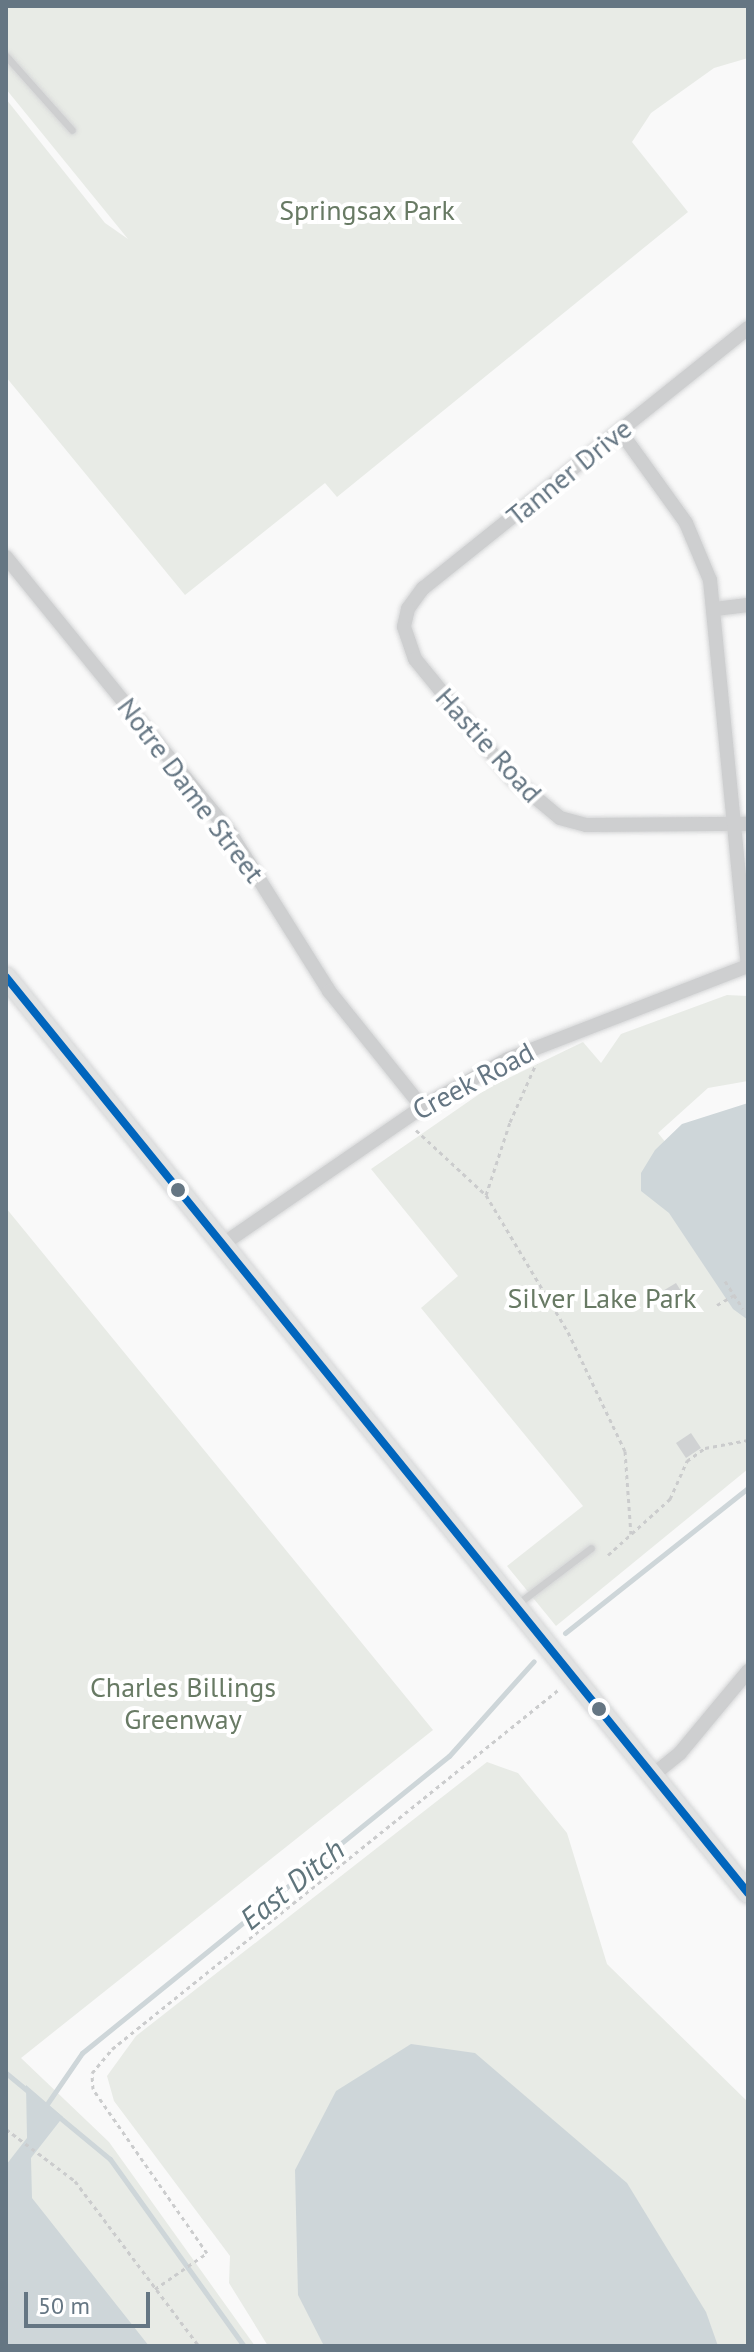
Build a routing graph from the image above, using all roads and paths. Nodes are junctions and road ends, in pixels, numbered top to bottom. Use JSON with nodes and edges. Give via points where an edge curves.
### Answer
{"nodes":[{"id":1,"x":6,"y":56,"type":"edge"},
{"id":2,"x":72,"y":130,"type":"dead end"},
{"id":3,"x":748,"y":328,"type":"edge"},
{"id":4,"x":620,"y":431,"type":"junction"},
{"id":5,"x":6,"y":557,"type":"edge"},
{"id":6,"x":748,"y":605,"type":"edge"},
{"id":7,"x":715,"y":609,"type":"junction"},
{"id":8,"x":404,"y":627,"type":"joint"},
{"id":9,"x":742,"y":825,"type":"edge"},
{"id":10,"x":748,"y":966,"type":"edge"},
{"id":11,"x":6,"y":977,"type":"edge"},
{"id":12,"x":546,"y":1043,"type":"junction"},
{"id":13,"x":422,"y":1107,"type":"junction"},
{"id":14,"x":419,"y":1135,"type":"dead end"},
{"id":15,"x":486,"y":1195,"type":"junction"},
{"id":16,"x":223,"y":1244,"type":"junction"},
{"id":17,"x":725,"y":1281,"type":"dead end"},
{"id":18,"x":734,"y":1295,"type":"junction"},
{"id":19,"x":717,"y":1305,"type":"dead end"},
{"id":20,"x":743,"y":1309,"type":"dead end"},
{"id":21,"x":748,"y":1440,"type":"edge"},
{"id":22,"x":631,"y":1534,"type":"junction"},
{"id":23,"x":591,"y":1548,"type":"dead end"},
{"id":24,"x":608,"y":1555,"type":"dead end"},
{"id":25,"x":515,"y":1606,"type":"junction"},
{"id":26,"x":748,"y":1671,"type":"edge"},
{"id":27,"x":561,"y":1688,"type":"dead end"},
{"id":28,"x":653,"y":1775,"type":"junction"},
{"id":29,"x":748,"y":1893,"type":"edge"},
{"id":30,"x":6,"y":2129,"type":"edge"},
{"id":31,"x":155,"y":2289,"type":"junction"},
{"id":32,"x":199,"y":2346,"type":"edge"}],
"edges":[{"from":1,"to":2,"type":"lane"},
{"from":3,"to":4,"type":"street","name":"Tanner Drive"},
{"from":4,"to":7,"type":"street","via":[[686,523]]},
{"from":4,"to":8,"type":"street","name":"Tanner Drive","via":[[423,588],[408,609]]},
{"from":5,"to":13,"type":"street","name":"Notre Dame Street","via":[[230,833],[329,991]]},
{"from":6,"to":7,"type":"street"},
{"from":7,"to":9,"type":"street"},
{"from":8,"to":9,"type":"street","name":"Hastie Road","via":[[415,659],[454,707],[521,788],[560,818],[586,825]]},
{"from":9,"to":10,"type":"street"},
{"from":10,"to":12,"type":"street","name":"Creek Road"},
{"from":11,"to":16,"type":"street"},
{"from":12,"to":13,"type":"street","name":"Creek Road"},
{"from":12,"to":15,"type":"path","via":[[510,1122]]},
{"from":13,"to":16,"type":"street","name":"Creek Road"},
{"from":14,"to":15,"type":"path"},
{"from":15,"to":22,"type":"path","via":[[568,1332],[625,1451]]},
{"from":16,"to":25,"type":"street"},
{"from":17,"to":18,"type":"path"},
{"from":18,"to":19,"type":"path"},
{"from":18,"to":20,"type":"path"},
{"from":21,"to":22,"type":"path","via":[[705,1448],[687,1461],[670,1499]]},
{"from":22,"to":24,"type":"path"},
{"from":23,"to":25,"type":"lane"},
{"from":25,"to":28,"type":"street"},
{"from":26,"to":28,"type":"street","via":[[680,1753]]},
{"from":27,"to":31,"type":"path","via":[[112,2049],[92,2073],[93,2089],[207,2253]]},
{"from":28,"to":29,"type":"street"},
{"from":30,"to":31,"type":"path","via":[[75,2181]]},
{"from":31,"to":32,"type":"path"}]}
